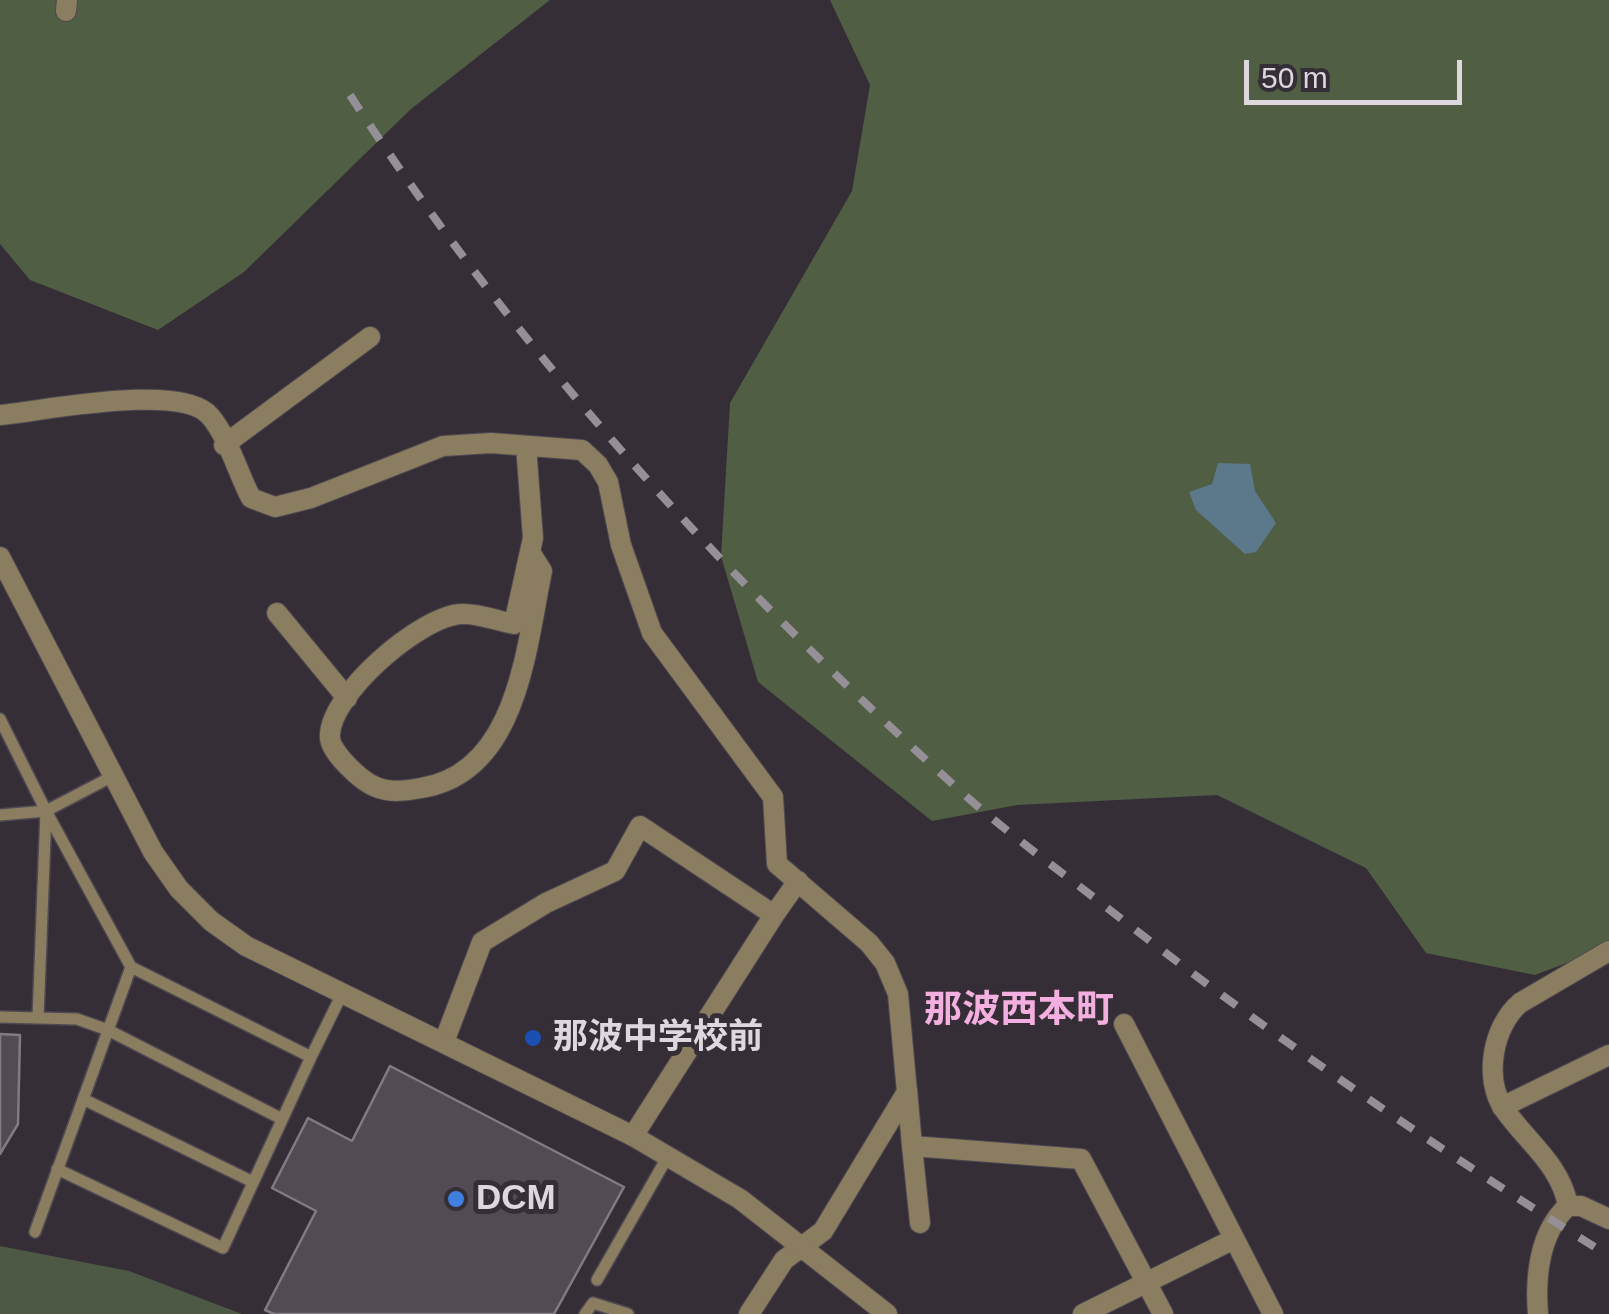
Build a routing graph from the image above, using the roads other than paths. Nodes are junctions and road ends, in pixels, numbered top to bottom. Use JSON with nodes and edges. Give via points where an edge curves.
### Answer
{"nodes":[{"id":1,"x":370,"y":338,"type":"dead end"},
{"id":2,"x":0,"y":415,"type":"edge"},
{"id":3,"x":224,"y":444,"type":"junction"},
{"id":4,"x":526,"y":446,"type":"junction"},
{"id":5,"x":530,"y":552,"type":"junction"},
{"id":6,"x":0,"y":557,"type":"edge"},
{"id":7,"x":276,"y":613,"type":"dead end"},
{"id":8,"x":348,"y":698,"type":"junction"},
{"id":9,"x":0,"y":721,"type":"edge"},
{"id":10,"x":113,"y":776,"type":"junction"},
{"id":11,"x":46,"y":811,"type":"junction"},
{"id":12,"x":0,"y":816,"type":"edge"},
{"id":13,"x":798,"y":881,"type":"junction"},
{"id":14,"x":774,"y":915,"type":"junction"},
{"id":15,"x":1609,"y":951,"type":"edge"},
{"id":16,"x":131,"y":967,"type":"junction"},
{"id":17,"x":342,"y":994,"type":"junction"},
{"id":18,"x":0,"y":1017,"type":"edge"},
{"id":19,"x":38,"y":1018,"type":"junction"},
{"id":20,"x":1124,"y":1024,"type":"dead end"},
{"id":21,"x":108,"y":1030,"type":"junction"},
{"id":22,"x":444,"y":1042,"type":"junction"},
{"id":23,"x":1609,"y":1055,"type":"edge"},
{"id":24,"x":311,"y":1057,"type":"junction"},
{"id":25,"x":906,"y":1086,"type":"junction"},
{"id":26,"x":83,"y":1099,"type":"junction"},
{"id":27,"x":1502,"y":1107,"type":"junction"},
{"id":28,"x":282,"y":1119,"type":"junction"},
{"id":29,"x":633,"y":1136,"type":"junction"},
{"id":30,"x":912,"y":1146,"type":"junction"},
{"id":31,"x":668,"y":1156,"type":"junction"},
{"id":32,"x":58,"y":1170,"type":"junction"},
{"id":33,"x":253,"y":1182,"type":"junction"},
{"id":34,"x":1568,"y":1206,"type":"junction"},
{"id":35,"x":1609,"y":1219,"type":"edge"},
{"id":36,"x":920,"y":1223,"type":"dead end"},
{"id":37,"x":35,"y":1232,"type":"dead end"},
{"id":38,"x":1234,"y":1239,"type":"junction"},
{"id":39,"x":804,"y":1246,"type":"junction"},
{"id":40,"x":597,"y":1280,"type":"dead end"},
{"id":41,"x":1147,"y":1280,"type":"junction"},
{"id":42,"x":585,"y":1314,"type":"edge"},
{"id":43,"x":628,"y":1314,"type":"edge"},
{"id":44,"x":748,"y":1314,"type":"edge"},
{"id":45,"x":887,"y":1314,"type":"edge"},
{"id":46,"x":1083,"y":1314,"type":"edge"},
{"id":47,"x":1162,"y":1314,"type":"edge"},
{"id":48,"x":1274,"y":1314,"type":"edge"},
{"id":49,"x":1538,"y":1314,"type":"edge"}],
"edges":[{"from":1,"to":3,"type":"street"},
{"from":2,"to":3,"type":"street","via":[[162,398],[193,403],[210,416]]},
{"from":3,"to":4,"type":"street","via":[[251,498],[275,507],[443,446]]},
{"from":4,"to":5,"type":"street"},
{"from":4,"to":13,"type":"street","via":[[582,450],[598,465],[652,633],[773,797],[777,864]]},
{"from":5,"to":8,"type":"street","via":[[514,624],[461,614],[422,626]]},
{"from":5,"to":8,"type":"street","via":[[542,571],[517,687],[501,731],[456,775],[394,792],[367,783],[332,747],[333,720]]},
{"from":6,"to":10,"type":"street"},
{"from":7,"to":8,"type":"street"},
{"from":9,"to":11,"type":"lane"},
{"from":10,"to":11,"type":"lane"},
{"from":10,"to":17,"type":"street","via":[[153,852],[212,922]]},
{"from":11,"to":12,"type":"lane"},
{"from":11,"to":16,"type":"lane"},
{"from":11,"to":19,"type":"lane"},
{"from":13,"to":14,"type":"street"},
{"from":13,"to":25,"type":"street","via":[[869,943],[894,981]]},
{"from":14,"to":22,"type":"street","via":[[640,826],[616,871],[482,942]]},
{"from":14,"to":29,"type":"street"},
{"from":15,"to":27,"type":"street","via":[[1508,1013],[1496,1040],[1493,1077]]},
{"from":16,"to":21,"type":"lane"},
{"from":16,"to":24,"type":"lane"},
{"from":17,"to":22,"type":"street"},
{"from":17,"to":24,"type":"lane"},
{"from":18,"to":19,"type":"lane"},
{"from":19,"to":21,"type":"lane","via":[[77,1019]]},
{"from":20,"to":38,"type":"street"},
{"from":21,"to":26,"type":"lane"},
{"from":21,"to":28,"type":"lane"},
{"from":22,"to":29,"type":"street"},
{"from":23,"to":27,"type":"street"},
{"from":24,"to":28,"type":"lane"},
{"from":25,"to":30,"type":"street"},
{"from":25,"to":39,"type":"street","via":[[823,1231]]},
{"from":26,"to":32,"type":"lane"},
{"from":26,"to":33,"type":"lane"},
{"from":27,"to":34,"type":"street","via":[[1555,1173]]},
{"from":28,"to":33,"type":"lane"},
{"from":29,"to":31,"type":"street"},
{"from":30,"to":36,"type":"street"},
{"from":30,"to":41,"type":"street","via":[[1081,1158]]},
{"from":31,"to":39,"type":"street"},
{"from":31,"to":40,"type":"lane"},
{"from":32,"to":33,"type":"lane","via":[[223,1248]]},
{"from":32,"to":37,"type":"lane"},
{"from":34,"to":35,"type":"street"},
{"from":34,"to":49,"type":"street","via":[[1538,1266]]},
{"from":38,"to":41,"type":"street"},
{"from":38,"to":48,"type":"street"},
{"from":39,"to":44,"type":"street","via":[[784,1260]]},
{"from":39,"to":45,"type":"street"},
{"from":41,"to":46,"type":"street"},
{"from":41,"to":47,"type":"street"},
{"from":42,"to":43,"type":"lane","via":[[593,1303]]}]}
